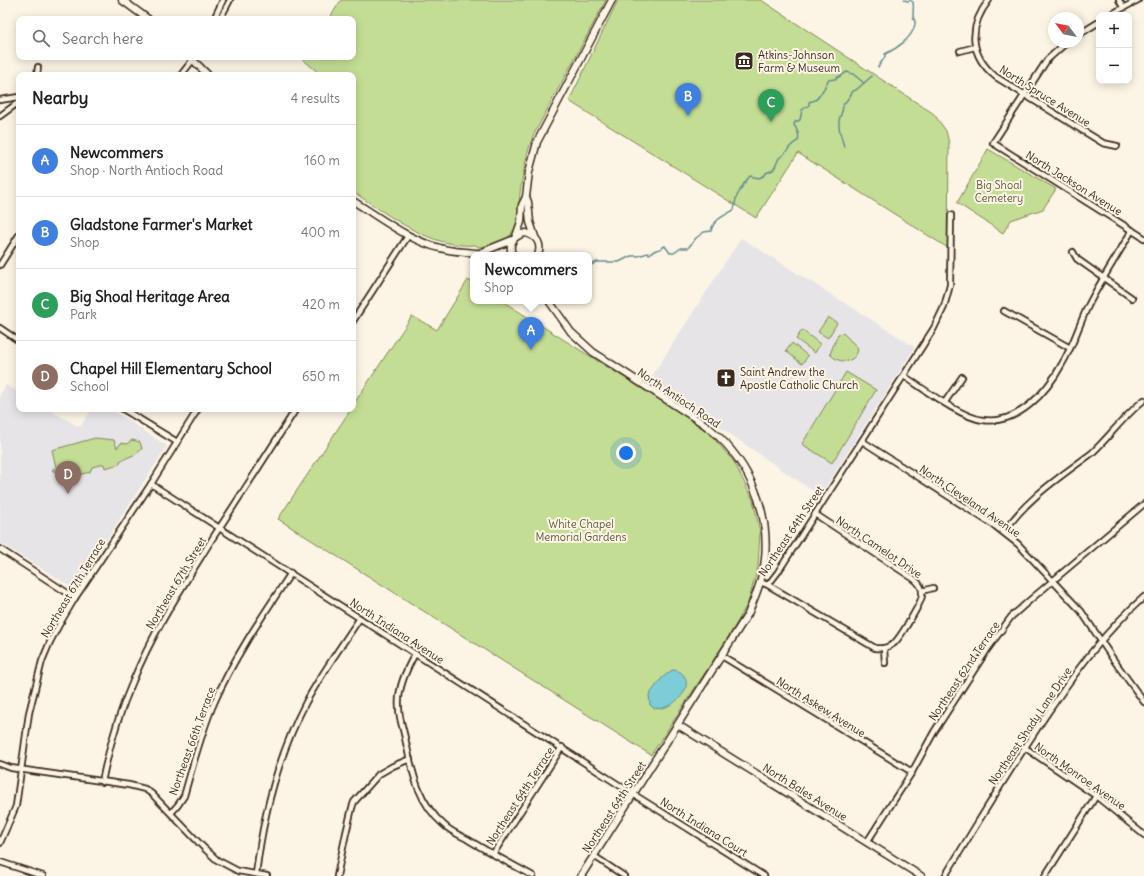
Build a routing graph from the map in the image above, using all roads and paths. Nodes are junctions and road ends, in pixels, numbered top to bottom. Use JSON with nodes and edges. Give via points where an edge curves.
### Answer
{"nodes":[{"id":1,"x":122,"y":0,"type":"edge"},
{"id":2,"x":223,"y":0,"type":"edge"},
{"id":3,"x":230,"y":0,"type":"edge"},
{"id":4,"x":612,"y":0,"type":"edge"},
{"id":5,"x":989,"y":0,"type":"edge"},
{"id":6,"x":1119,"y":0,"type":"edge"},
{"id":7,"x":1138,"y":0,"type":"edge"},
{"id":8,"x":1123,"y":7,"type":"junction"},
{"id":9,"x":1115,"y":12,"type":"edge"},
{"id":10,"x":144,"y":16,"type":"edge"},
{"id":11,"x":215,"y":16,"type":"edge"},
{"id":12,"x":222,"y":16,"type":"edge"},
{"id":13,"x":1096,"y":24,"type":"edge"},
{"id":14,"x":1084,"y":31,"type":"edge"},
{"id":15,"x":975,"y":47,"type":"junction"},
{"id":16,"x":1059,"y":48,"type":"edge"},
{"id":17,"x":960,"y":50,"type":"dead end"},
{"id":18,"x":192,"y":60,"type":"edge"},
{"id":19,"x":195,"y":60,"type":"edge"},
{"id":20,"x":38,"y":67,"type":"dead end"},
{"id":21,"x":37,"y":72,"type":"edge"},
{"id":22,"x":183,"y":72,"type":"edge"},
{"id":23,"x":205,"y":72,"type":"edge"},
{"id":24,"x":1024,"y":95,"type":"junction"},
{"id":25,"x":16,"y":97,"type":"edge"},
{"id":26,"x":0,"y":100,"type":"edge"},
{"id":27,"x":16,"y":104,"type":"edge"},
{"id":28,"x":0,"y":115,"type":"edge"},
{"id":29,"x":1117,"y":146,"type":"dead end"},
{"id":30,"x":526,"y":197,"type":"junction"},
{"id":31,"x":356,"y":203,"type":"edge"},
{"id":32,"x":951,"y":215,"type":"dead end"},
{"id":33,"x":1132,"y":230,"type":"junction"},
{"id":34,"x":408,"y":236,"type":"junction"},
{"id":35,"x":535,"y":237,"type":"junction"},
{"id":36,"x":514,"y":238,"type":"junction"},
{"id":37,"x":1144,"y":238,"type":"edge"},
{"id":38,"x":16,"y":241,"type":"edge"},
{"id":39,"x":470,"y":252,"type":"edge"},
{"id":40,"x":482,"y":252,"type":"edge"},
{"id":41,"x":511,"y":252,"type":"edge"},
{"id":42,"x":539,"y":252,"type":"edge"},
{"id":43,"x":1073,"y":252,"type":"dead end"},
{"id":44,"x":0,"y":265,"type":"edge"},
{"id":45,"x":1104,"y":279,"type":"junction"},
{"id":46,"x":1132,"y":298,"type":"dead end"},
{"id":47,"x":551,"y":304,"type":"edge"},
{"id":48,"x":1004,"y":310,"type":"dead end"},
{"id":49,"x":356,"y":316,"type":"edge"},
{"id":50,"x":0,"y":328,"type":"edge"},
{"id":51,"x":16,"y":339,"type":"edge"},
{"id":52,"x":1070,"y":348,"type":"junction"},
{"id":53,"x":904,"y":376,"type":"junction"},
{"id":54,"x":962,"y":377,"type":"dead end"},
{"id":55,"x":1144,"y":400,"type":"edge"},
{"id":56,"x":945,"y":402,"type":"junction"},
{"id":57,"x":128,"y":412,"type":"edge"},
{"id":58,"x":196,"y":412,"type":"edge"},
{"id":59,"x":294,"y":412,"type":"edge"},
{"id":60,"x":862,"y":441,"type":"junction"},
{"id":61,"x":177,"y":442,"type":"junction"},
{"id":62,"x":151,"y":484,"type":"junction"},
{"id":63,"x":1144,"y":504,"type":"edge"},
{"id":64,"x":814,"y":514,"type":"junction"},
{"id":65,"x":220,"y":528,"type":"junction"},
{"id":66,"x":1004,"y":532,"type":"junction"},
{"id":67,"x":0,"y":549,"type":"edge"},
{"id":68,"x":291,"y":572,"type":"junction"},
{"id":69,"x":1053,"y":580,"type":"junction"},
{"id":70,"x":760,"y":582,"type":"junction"},
{"id":71,"x":768,"y":585,"type":"junction"},
{"id":72,"x":933,"y":588,"type":"dead end"},
{"id":73,"x":922,"y":591,"type":"junction"},
{"id":74,"x":1144,"y":597,"type":"edge"},
{"id":75,"x":75,"y":598,"type":"junction"},
{"id":76,"x":360,"y":618,"type":"junction"},
{"id":77,"x":1101,"y":640,"type":"junction"},
{"id":78,"x":884,"y":648,"type":"junction"},
{"id":79,"x":415,"y":654,"type":"junction"},
{"id":80,"x":722,"y":656,"type":"junction"},
{"id":81,"x":885,"y":663,"type":"dead end"},
{"id":82,"x":1144,"y":702,"type":"edge"},
{"id":83,"x":678,"y":725,"type":"junction"},
{"id":84,"x":1024,"y":747,"type":"junction"},
{"id":85,"x":562,"y":748,"type":"junction"},
{"id":86,"x":410,"y":759,"type":"junction"},
{"id":87,"x":0,"y":764,"type":"edge"},
{"id":88,"x":21,"y":769,"type":"junction"},
{"id":89,"x":912,"y":772,"type":"junction"},
{"id":90,"x":102,"y":782,"type":"junction"},
{"id":91,"x":633,"y":794,"type":"junction"},
{"id":92,"x":1096,"y":796,"type":"junction"},
{"id":93,"x":171,"y":813,"type":"junction"},
{"id":94,"x":1144,"y":835,"type":"edge"},
{"id":95,"x":867,"y":842,"type":"junction"},
{"id":96,"x":0,"y":843,"type":"edge"},
{"id":97,"x":493,"y":854,"type":"junction"},
{"id":98,"x":594,"y":856,"type":"junction"},
{"id":99,"x":0,"y":862,"type":"edge"},
{"id":100,"x":256,"y":874,"type":"junction"},
{"id":101,"x":43,"y":876,"type":"edge"},
{"id":102,"x":266,"y":876,"type":"edge"},
{"id":103,"x":337,"y":876,"type":"edge"},
{"id":104,"x":533,"y":876,"type":"edge"},
{"id":105,"x":581,"y":876,"type":"edge"},
{"id":106,"x":624,"y":876,"type":"edge"},
{"id":107,"x":764,"y":876,"type":"edge"},
{"id":108,"x":921,"y":876,"type":"edge"},
{"id":109,"x":945,"y":876,"type":"edge"},
{"id":110,"x":1046,"y":876,"type":"edge"}],
"edges":[{"from":1,"to":10,"type":"street"},
{"from":2,"to":11,"type":"street"},
{"from":3,"to":12,"type":"street"},
{"from":4,"to":30,"type":"street","via":[[541,132],[531,162]]},
{"from":5,"to":15,"type":"street","name":"North Spruce Avenue","via":[[974,29]]},
{"from":6,"to":8,"type":"street"},
{"from":7,"to":8,"type":"street"},
{"from":8,"to":9,"type":"street"},
{"from":13,"to":14,"type":"street"},
{"from":15,"to":17,"type":"street"},
{"from":15,"to":24,"type":"street","name":"North Spruce Avenue","via":[[988,70]]},
{"from":16,"to":24,"type":"street","via":[[1047,60]]},
{"from":18,"to":22,"type":"street"},
{"from":19,"to":23,"type":"street"},
{"from":20,"to":21,"type":"street"},
{"from":24,"to":29,"type":"street","name":"North Spruce Avenue","via":[[1103,143]]},
{"from":24,"to":33,"type":"street","name":"North Jackson Avenue","via":[[993,143]]},
{"from":25,"to":26,"type":"street"},
{"from":27,"to":28,"type":"street"},
{"from":30,"to":35,"type":"street"},
{"from":30,"to":36,"type":"street","via":[[522,205],[521,222]]},
{"from":31,"to":34,"type":"street"},
{"from":32,"to":53,"type":"street","name":"Northeast 64th Street","via":[[950,285],[944,307]]},
{"from":33,"to":37,"type":"street","name":"North Jackson Avenue"},
{"from":33,"to":45,"type":"street"},
{"from":34,"to":39,"type":"street","via":[[451,251]]},
{"from":34,"to":49,"type":"street"},
{"from":35,"to":36,"type":"street","via":[[526,233]]},
{"from":35,"to":42,"type":"street","via":[[540,246]]},
{"from":36,"to":40,"type":"street"},
{"from":36,"to":41,"type":"street"},
{"from":38,"to":44,"type":"street"},
{"from":43,"to":45,"type":"street","via":[[1077,260]]},
{"from":45,"to":46,"type":"street"},
{"from":45,"to":52,"type":"street","via":[[1088,306]]},
{"from":47,"to":70,"type":"street","name":"North Antioch Road","via":[[571,332],[593,352],[704,424],[732,450],[747,474],[760,503],[765,558]]},
{"from":48,"to":52,"type":"street"},
{"from":50,"to":51,"type":"street"},
{"from":52,"to":56,"type":"street","via":[[1048,386],[1015,415],[1000,420],[984,420],[969,416]]},
{"from":53,"to":56,"type":"street"},
{"from":53,"to":60,"type":"street","name":"Northeast 64th Street"},
{"from":54,"to":56,"type":"street"},
{"from":55,"to":66,"type":"street","via":[[1092,453],[1031,500]]},
{"from":57,"to":61,"type":"street"},
{"from":58,"to":61,"type":"street","name":"Northeast 67th Terrace"},
{"from":59,"to":65,"type":"street","name":"Northeast 67th Street"},
{"from":60,"to":64,"type":"street","name":"Northeast 64th Street"},
{"from":60,"to":66,"type":"street","name":"North Cleveland Avenue"},
{"from":61,"to":62,"type":"street","name":"Northeast 67th Terrace"},
{"from":62,"to":65,"type":"street","name":"North Indiana Avenue"},
{"from":62,"to":75,"type":"street","name":"Northeast 67th Terrace"},
{"from":63,"to":69,"type":"street","name":"Northeast 62nd Terrace"},
{"from":64,"to":71,"type":"street","name":"Northeast 64th Street"},
{"from":64,"to":73,"type":"street","name":"North Camelot Drive","via":[[914,579]]},
{"from":65,"to":68,"type":"street","name":"North Indiana Avenue"},
{"from":65,"to":90,"type":"street","name":"Northeast 67th Street","via":[[172,605],[133,680],[108,754]]},
{"from":66,"to":69,"type":"street","name":"North Cleveland Avenue"},
{"from":67,"to":75,"type":"street"},
{"from":68,"to":76,"type":"street","name":"North Indiana Avenue"},
{"from":68,"to":93,"type":"street","name":"Northeast 66th Terrace","via":[[224,680],[204,728],[184,796]]},
{"from":69,"to":77,"type":"street","name":"North Cleveland Avenue","via":[[1081,611]]},
{"from":69,"to":89,"type":"street","name":"Northeast 62nd Terrace","via":[[1007,623],[987,650],[934,732]]},
{"from":70,"to":71,"type":"street","name":"Northeast 64th Street"},
{"from":70,"to":80,"type":"street","name":"Northeast 64th Street","via":[[748,614]]},
{"from":71,"to":78,"type":"street","via":[[875,648]]},
{"from":72,"to":73,"type":"street","name":"North Camelot Drive"},
{"from":73,"to":78,"type":"street","via":[[920,602],[897,640]]},
{"from":74,"to":77,"type":"street","name":"Northeast Shady Lane Drive"},
{"from":75,"to":88,"type":"street","name":"Northeast 67th Terrace","via":[[42,661]]},
{"from":76,"to":79,"type":"street","name":"North Indiana Avenue"},
{"from":76,"to":100,"type":"street","via":[[306,702],[289,740],[262,830]]},
{"from":77,"to":82,"type":"street","name":"North Cleveland Avenue"},
{"from":77,"to":84,"type":"street","name":"Northeast Shady Lane Drive"},
{"from":78,"to":81,"type":"street"},
{"from":79,"to":85,"type":"street","name":"North Indiana Avenue"},
{"from":79,"to":86,"type":"street","via":[[402,683],[399,708]]},
{"from":80,"to":83,"type":"street","name":"Northeast 64th Street"},
{"from":80,"to":89,"type":"street","name":"North Askew Avenue"},
{"from":83,"to":91,"type":"street","name":"Northeast 64th Street"},
{"from":83,"to":95,"type":"street","name":"North Bales Avenue"},
{"from":84,"to":92,"type":"street","name":"North Monroe Avenue"},
{"from":84,"to":109,"type":"street","name":"Northeast Shady Lane Drive"},
{"from":85,"to":91,"type":"street","name":"North Indiana Avenue"},
{"from":85,"to":97,"type":"street","name":"Northeast 64th Terrace"},
{"from":86,"to":97,"type":"street","via":[[416,786],[435,816],[448,828]]},
{"from":86,"to":103,"type":"street","via":[[379,774],[354,802]]},
{"from":87,"to":88,"type":"street"},
{"from":88,"to":90,"type":"street"},
{"from":88,"to":96,"type":"street","name":"Northeast 67th Terrace","via":[[16,806]]},
{"from":89,"to":95,"type":"street","name":"Northeast 62nd Terrace"},
{"from":90,"to":93,"type":"street","via":[[145,789]]},
{"from":91,"to":98,"type":"street","name":"Northeast 64th Street"},
{"from":91,"to":107,"type":"street","name":"North Indiana Court"},
{"from":92,"to":94,"type":"street","name":"North Monroe Avenue"},
{"from":92,"to":110,"type":"street"},
{"from":93,"to":100,"type":"street","via":[[217,860],[238,871]]},
{"from":95,"to":108,"type":"street","name":"North Bales Avenue"},
{"from":97,"to":104,"type":"street"},
{"from":98,"to":105,"type":"street","name":"Northeast 64th Street"},
{"from":98,"to":106,"type":"street"},
{"from":99,"to":101,"type":"street"},
{"from":100,"to":102,"type":"street"}]}
